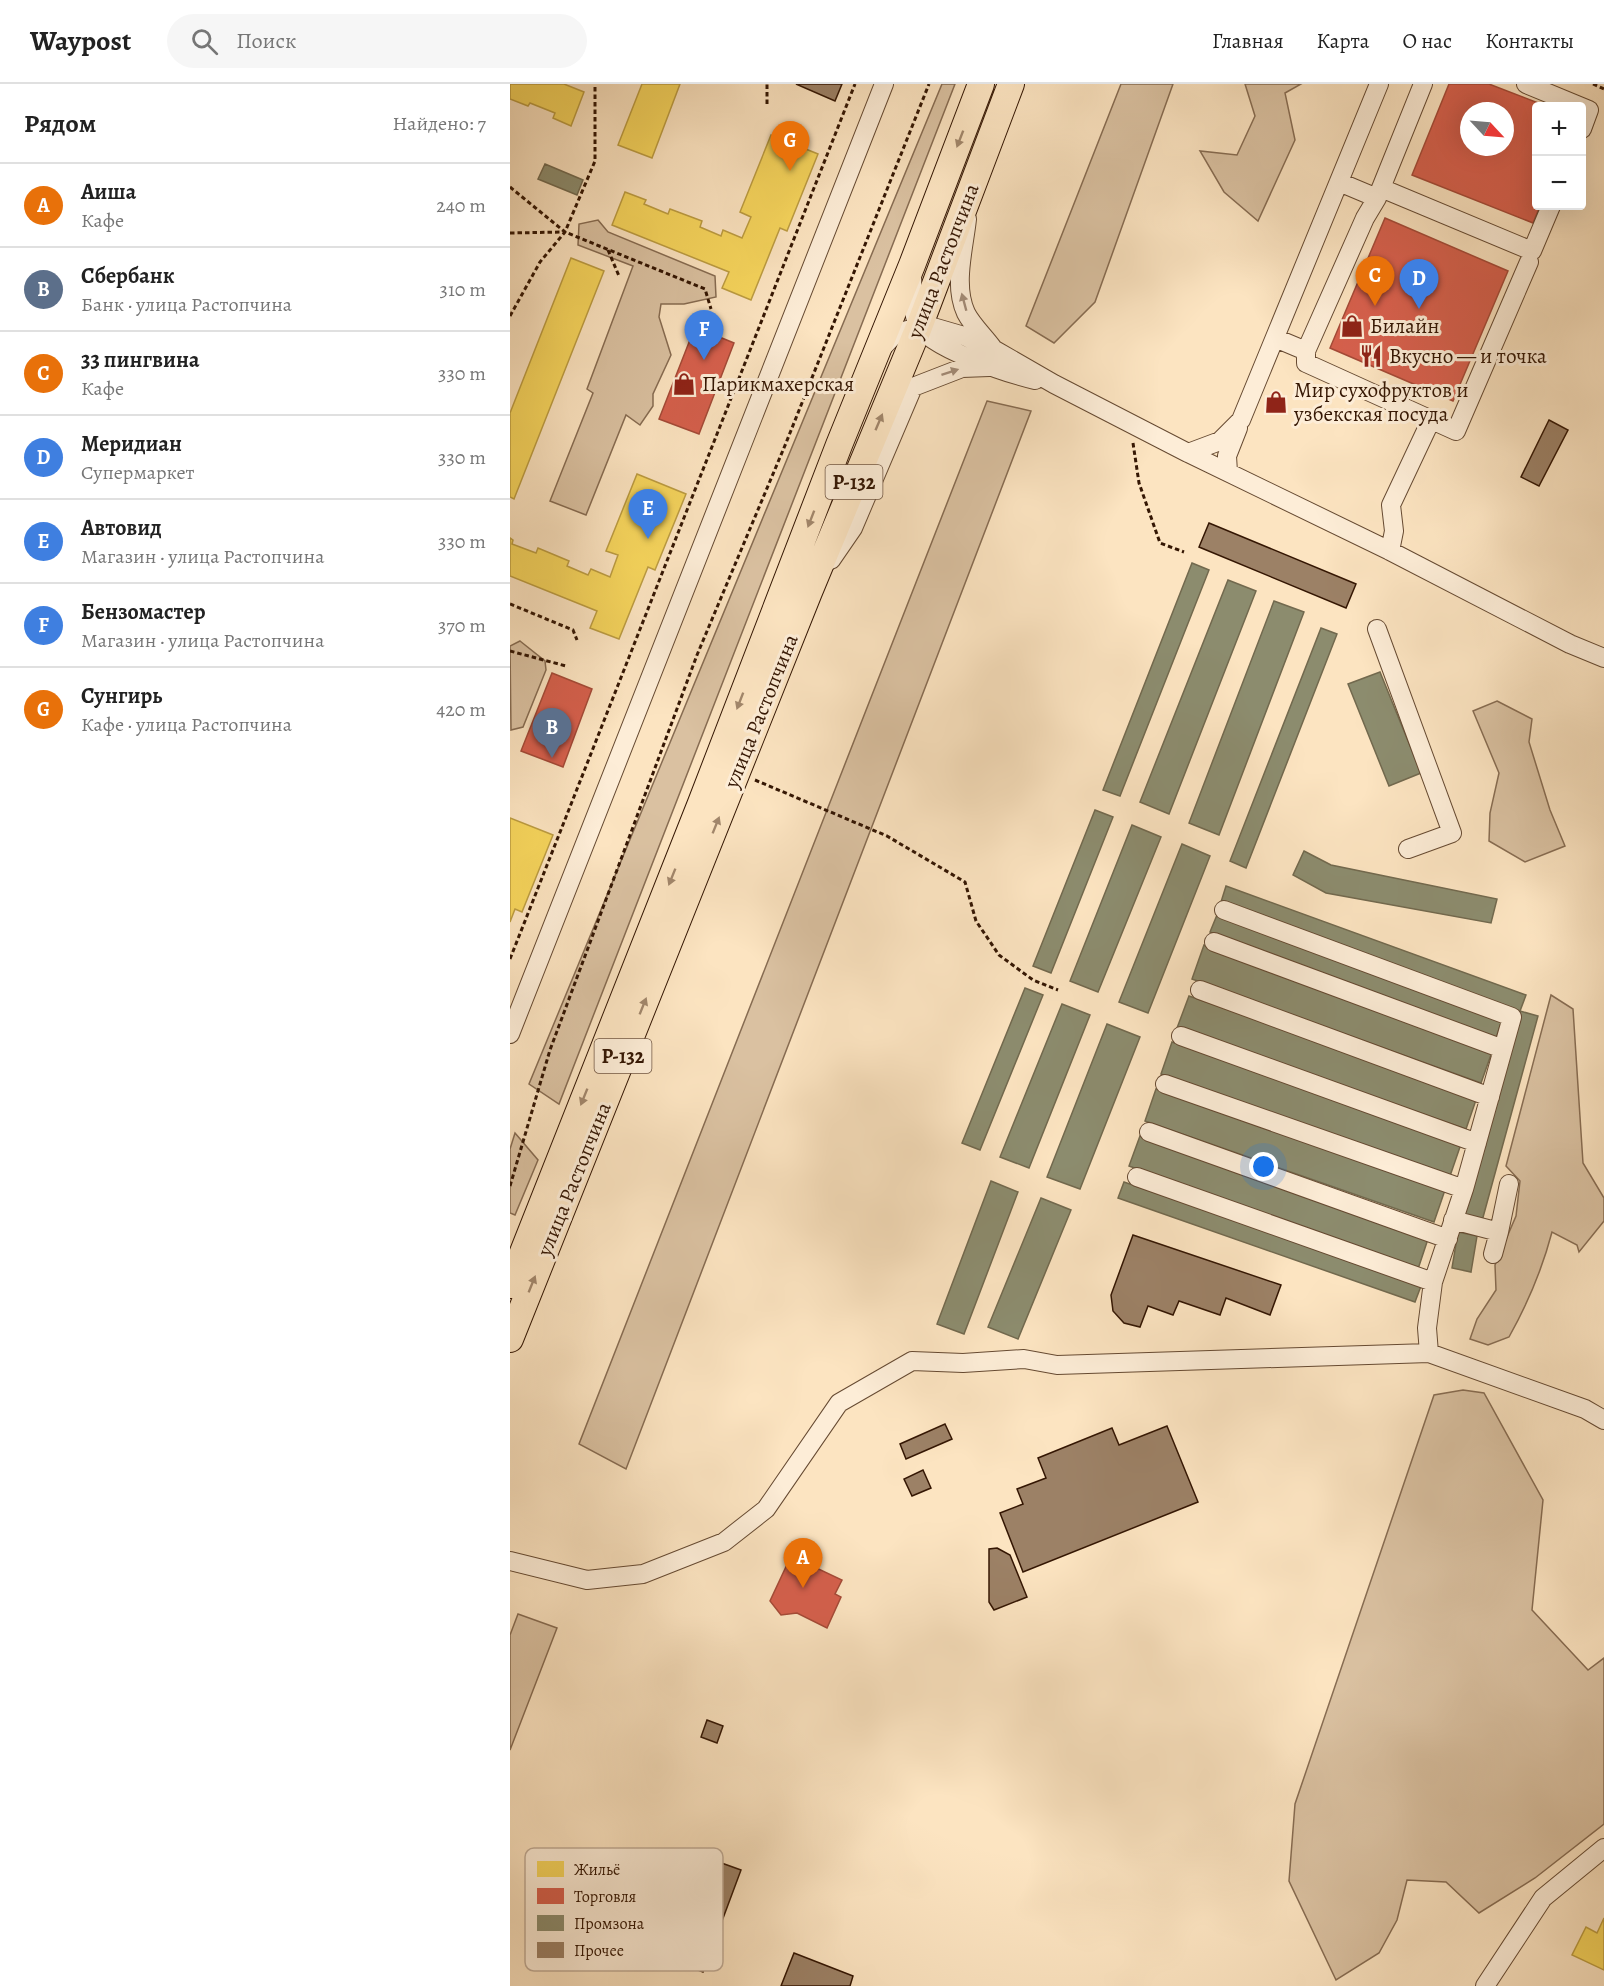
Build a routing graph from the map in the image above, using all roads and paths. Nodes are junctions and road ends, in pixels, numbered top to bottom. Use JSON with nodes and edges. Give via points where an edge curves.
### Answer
{"nodes":[{"id":1,"x":595,"y":84,"type":"edge"},
{"id":2,"x":767,"y":84,"type":"edge"},
{"id":3,"x":855,"y":84,"type":"edge"},
{"id":4,"x":884,"y":84,"type":"edge"},
{"id":5,"x":929,"y":84,"type":"edge"},
{"id":6,"x":981,"y":84,"type":"edge"},
{"id":7,"x":1011,"y":84,"type":"edge"},
{"id":8,"x":1379,"y":84,"type":"edge"},
{"id":9,"x":1423,"y":84,"type":"edge"},
{"id":10,"x":1526,"y":84,"type":"edge"},
{"id":11,"x":1593,"y":84,"type":"edge"},
{"id":12,"x":1604,"y":89,"type":"edge"},
{"id":13,"x":1570,"y":102,"type":"edge"},
{"id":14,"x":767,"y":104,"type":"dead end"},
{"id":15,"x":1339,"y":182,"type":"junction"},
{"id":16,"x":510,"y":187,"type":"edge"},
{"id":17,"x":972,"y":187,"type":"junction"},
{"id":18,"x":1379,"y":193,"type":"junction"},
{"id":19,"x":1549,"y":210,"type":"edge"},
{"id":20,"x":565,"y":232,"type":"junction"},
{"id":21,"x":510,"y":233,"type":"edge"},
{"id":22,"x":608,"y":250,"type":"junction"},
{"id":23,"x":1529,"y":262,"type":"dead end"},
{"id":24,"x":912,"y":265,"type":"junction"},
{"id":25,"x":619,"y":276,"type":"dead end"},
{"id":26,"x":711,"y":309,"type":"dead end"},
{"id":27,"x":510,"y":316,"type":"edge"},
{"id":28,"x":919,"y":327,"type":"junction"},
{"id":29,"x":1275,"y":338,"type":"junction"},
{"id":30,"x":1306,"y":351,"type":"junction"},
{"id":31,"x":992,"y":358,"type":"junction"},
{"id":32,"x":873,"y":364,"type":"junction"},
{"id":33,"x":907,"y":379,"type":"junction"},
{"id":34,"x":1241,"y":420,"type":"junction"},
{"id":35,"x":1431,"y":420,"type":"junction"},
{"id":36,"x":1130,"y":423,"type":"junction"},
{"id":37,"x":1188,"y":453,"type":"junction"},
{"id":38,"x":1228,"y":472,"type":"junction"},
{"id":39,"x":1390,"y":551,"type":"junction"},
{"id":40,"x":1184,"y":552,"type":"dead end"},
{"id":41,"x":510,"y":604,"type":"edge"},
{"id":42,"x":1377,"y":629,"type":"dead end"},
{"id":43,"x":577,"y":640,"type":"dead end"},
{"id":44,"x":510,"y":651,"type":"edge"},
{"id":45,"x":1604,"y":658,"type":"edge"},
{"id":46,"x":566,"y":666,"type":"dead end"},
{"id":47,"x":736,"y":773,"type":"junction"},
{"id":48,"x":1408,"y":849,"type":"dead end"},
{"id":49,"x":1224,"y":910,"type":"dead end"},
{"id":50,"x":1214,"y":942,"type":"dead end"},
{"id":51,"x":510,"y":959,"type":"edge"},
{"id":52,"x":1058,"y":990,"type":"dead end"},
{"id":53,"x":1200,"y":990,"type":"dead end"},
{"id":54,"x":510,"y":1034,"type":"edge"},
{"id":55,"x":1181,"y":1036,"type":"dead end"},
{"id":56,"x":1503,"y":1049,"type":"junction"},
{"id":57,"x":1165,"y":1084,"type":"dead end"},
{"id":58,"x":1490,"y":1097,"type":"junction"},
{"id":59,"x":1149,"y":1132,"type":"dead end"},
{"id":60,"x":1477,"y":1143,"type":"junction"},
{"id":61,"x":1137,"y":1177,"type":"dead end"},
{"id":62,"x":1509,"y":1184,"type":"dead end"},
{"id":63,"x":510,"y":1186,"type":"edge"},
{"id":64,"x":1464,"y":1189,"type":"junction"},
{"id":65,"x":1454,"y":1221,"type":"junction"},
{"id":66,"x":1498,"y":1232,"type":"junction"},
{"id":67,"x":1448,"y":1239,"type":"junction"},
{"id":68,"x":1493,"y":1254,"type":"dead end"},
{"id":69,"x":1433,"y":1282,"type":"junction"},
{"id":70,"x":510,"y":1285,"type":"edge"},
{"id":71,"x":510,"y":1339,"type":"edge"},
{"id":72,"x":1429,"y":1353,"type":"junction"},
{"id":73,"x":1604,"y":1420,"type":"edge"},
{"id":74,"x":510,"y":1561,"type":"edge"},
{"id":75,"x":1604,"y":1848,"type":"edge"},
{"id":76,"x":1485,"y":1986,"type":"edge"}],
"edges":[{"from":1,"to":20,"type":"path","via":[[595,161]]},
{"from":2,"to":14,"type":"path"},
{"from":3,"to":51,"type":"path"},
{"from":4,"to":54,"type":"street"},
{"from":5,"to":63,"type":"path","via":[[697,655],[550,1050]]},
{"from":6,"to":24,"type":"highway","name":"улица Растопчина","number":"Р-132","one_way":true},
{"from":7,"to":17,"type":"highway","name":"улица Растопчина","number":"Р-132"},
{"from":8,"to":15,"type":"street"},
{"from":9,"to":18,"type":"street"},
{"from":10,"to":13,"type":"street"},
{"from":11,"to":12,"type":"path"},
{"from":15,"to":18,"type":"street"},
{"from":15,"to":29,"type":"street"},
{"from":16,"to":20,"type":"path"},
{"from":17,"to":28,"type":"highway","name":"улица Растопчина","number":"Р-132"},
{"from":31,"to":17,"type":"street","one_way":true,"via":[[966,313],[960,291]]},
{"from":18,"to":19,"type":"street","via":[[1532,251]]},
{"from":18,"to":30,"type":"street"},
{"from":20,"to":21,"type":"path"},
{"from":20,"to":22,"type":"path"},
{"from":20,"to":27,"type":"path","via":[[540,262]]},
{"from":22,"to":25,"type":"path"},
{"from":22,"to":26,"type":"path","via":[[705,289]]},
{"from":23,"to":35,"type":"street","via":[[1456,431]]},
{"from":24,"to":28,"type":"street","via":[[913,305]]},
{"from":24,"to":32,"type":"highway","name":"улица Растопчина","number":"Р-132"},
{"from":28,"to":31,"type":"street","via":[[947,330]]},
{"from":28,"to":32,"type":"street","via":[[896,333]]},
{"from":28,"to":33,"type":"highway","name":"улица Растопчина","number":"Р-132"},
{"from":29,"to":30,"type":"street"},
{"from":29,"to":34,"type":"street"},
{"from":30,"to":35,"type":"street","via":[[1306,363]]},
{"from":33,"to":31,"type":"street","one_way":true},
{"from":31,"to":36,"type":"street"},
{"from":32,"to":33,"type":"street"},
{"from":32,"to":70,"type":"highway","name":"улица Растопчина","number":"Р-132","one_way":true},
{"from":47,"to":33,"type":"highway","name":"улица Растопчина","number":"Р-132","one_way":true,"via":[[809,592]]},
{"from":34,"to":37,"type":"street","via":[[1220,441]]},
{"from":34,"to":38,"type":"street","via":[[1227,456]]},
{"from":35,"to":39,"type":"street","via":[[1391,505],[1394,531]]},
{"from":36,"to":37,"type":"street"},
{"from":36,"to":40,"type":"path","via":[[1139,483],[1160,543]]},
{"from":37,"to":38,"type":"street"},
{"from":38,"to":39,"type":"street"},
{"from":39,"to":45,"type":"street"},
{"from":41,"to":43,"type":"path","via":[[573,630]]},
{"from":42,"to":48,"type":"street","via":[[1452,833]]},
{"from":44,"to":46,"type":"path"},
{"from":47,"to":52,"type":"path","via":[[887,836],[965,882],[976,921],[999,955],[1033,980]]},
{"from":71,"to":47,"type":"highway","name":"улица Растопчина","number":"Р-132","one_way":true},
{"from":49,"to":56,"type":"street","via":[[1512,1017]]},
{"from":50,"to":56,"type":"street"},
{"from":53,"to":58,"type":"street"},
{"from":55,"to":60,"type":"street"},
{"from":56,"to":58,"type":"street"},
{"from":57,"to":64,"type":"street"},
{"from":58,"to":60,"type":"street"},
{"from":59,"to":67,"type":"street"},
{"from":60,"to":64,"type":"street"},
{"from":61,"to":69,"type":"street"},
{"from":62,"to":66,"type":"street"},
{"from":64,"to":65,"type":"street"},
{"from":65,"to":66,"type":"street"},
{"from":65,"to":67,"type":"street"},
{"from":66,"to":68,"type":"street"},
{"from":67,"to":69,"type":"street"},
{"from":69,"to":72,"type":"street","via":[[1427,1328]]},
{"from":72,"to":73,"type":"street","via":[[1585,1409]]},
{"from":72,"to":74,"type":"street","via":[[1057,1365],[1024,1359],[912,1361],[839,1403],[766,1509],[724,1542],[643,1574],[587,1580]]},
{"from":75,"to":76,"type":"street","via":[[1543,1898]]}]}
